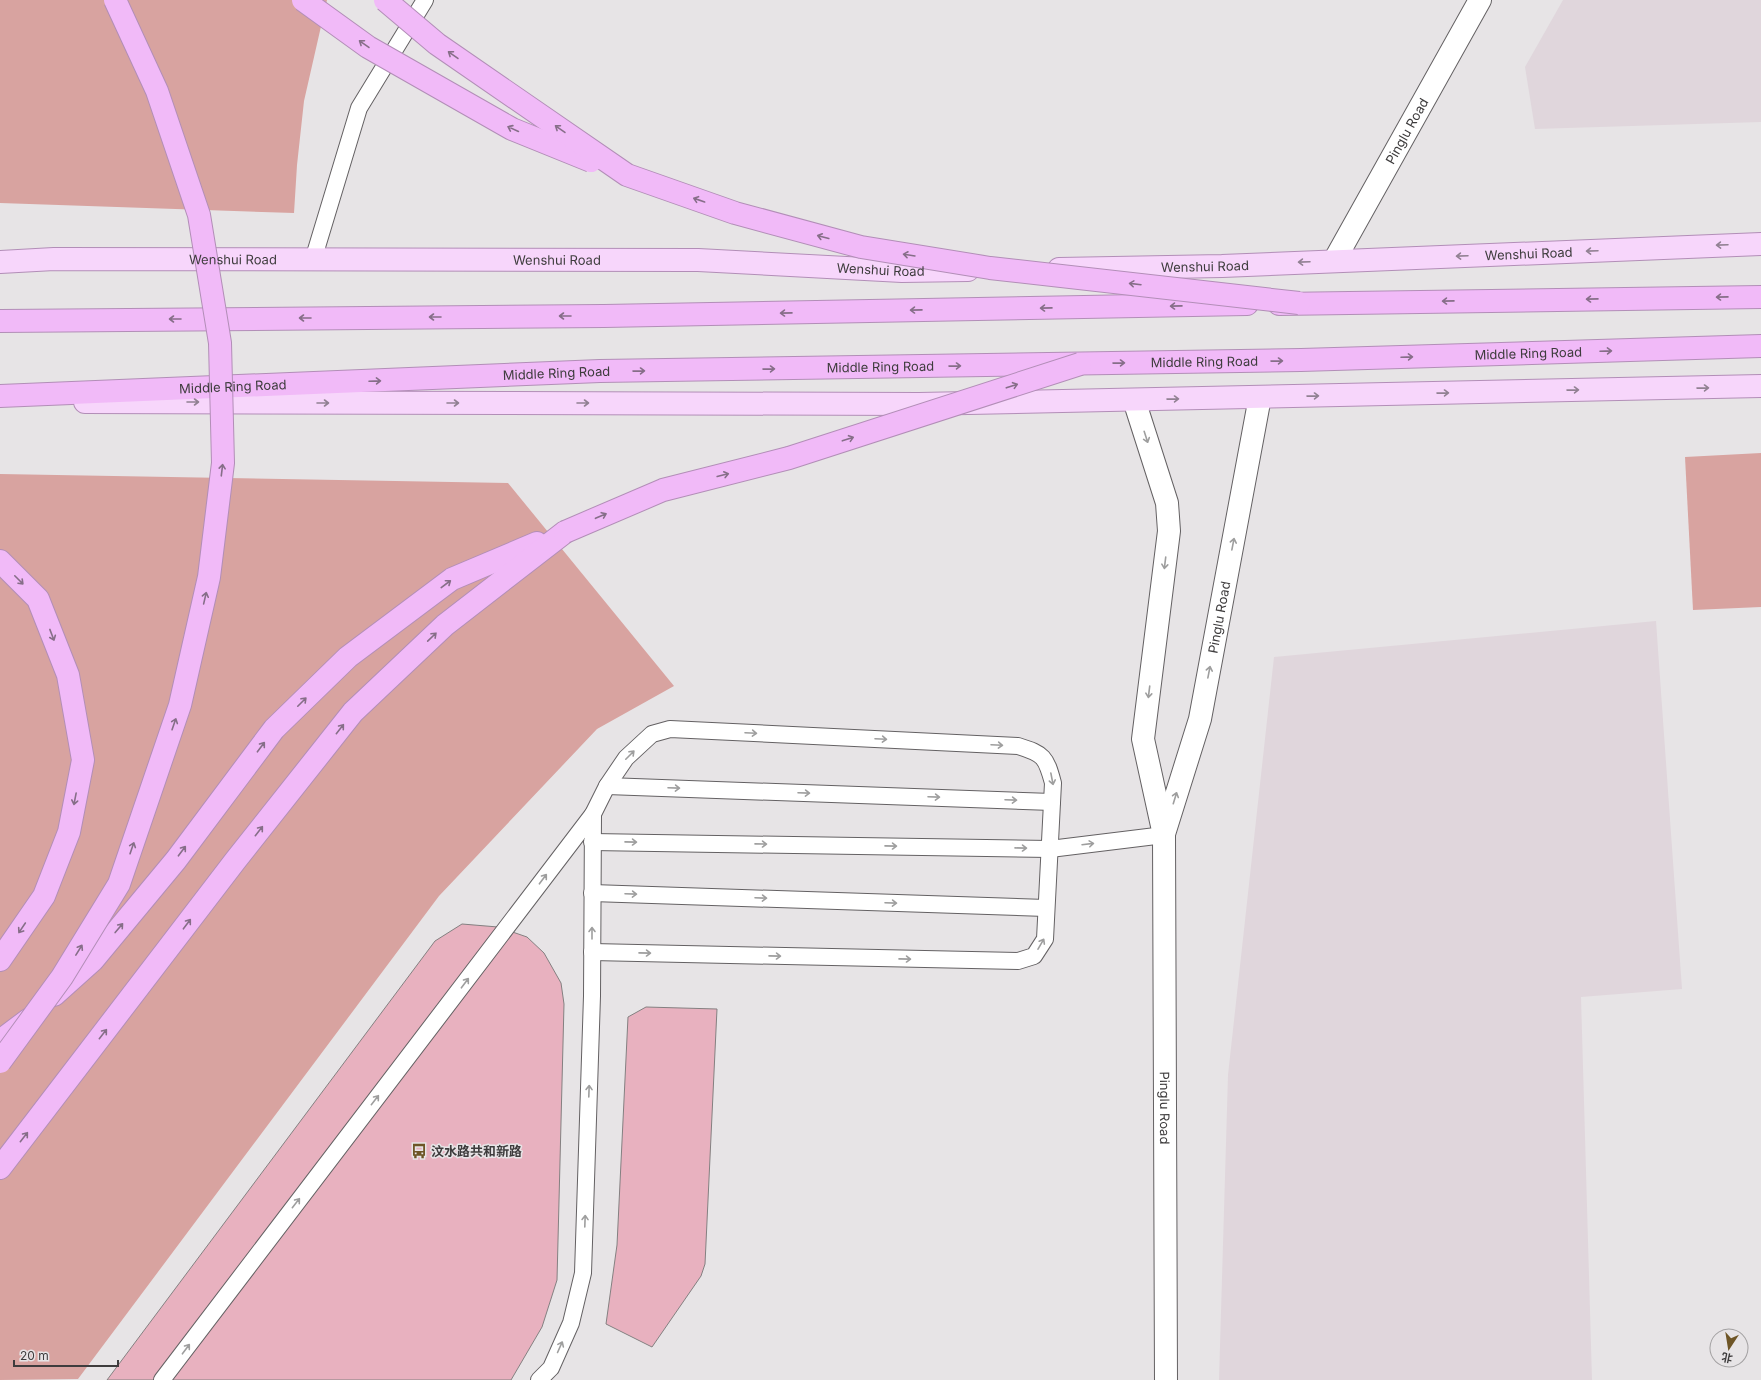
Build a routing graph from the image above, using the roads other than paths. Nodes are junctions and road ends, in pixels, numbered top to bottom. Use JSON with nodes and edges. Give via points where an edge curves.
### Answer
{"nodes":[{"id":1,"x":115,"y":0,"type":"edge"},
{"id":2,"x":303,"y":0,"type":"edge"},
{"id":3,"x":384,"y":0,"type":"edge"},
{"id":4,"x":425,"y":0,"type":"edge"},
{"id":5,"x":1480,"y":0,"type":"edge"},
{"id":6,"x":627,"y":175,"type":"junction"},
{"id":7,"x":1761,"y":244,"type":"edge"},
{"id":8,"x":313,"y":260,"type":"junction"},
{"id":9,"x":1334,"y":261,"type":"junction"},
{"id":10,"x":0,"y":262,"type":"edge"},
{"id":11,"x":1761,"y":296,"type":"edge"},
{"id":12,"x":1299,"y":303,"type":"junction"},
{"id":13,"x":0,"y":321,"type":"edge"},
{"id":14,"x":1761,"y":346,"type":"edge"},
{"id":15,"x":1080,"y":364,"type":"junction"},
{"id":16,"x":1761,"y":386,"type":"edge"},
{"id":17,"x":0,"y":396,"type":"edge"},
{"id":18,"x":1260,"y":397,"type":"junction"},
{"id":19,"x":1134,"y":400,"type":"junction"},
{"id":20,"x":0,"y":402,"type":"edge"},
{"id":21,"x":565,"y":532,"type":"junction"},
{"id":22,"x":0,"y":560,"type":"edge"},
{"id":23,"x":607,"y":786,"type":"junction"},
{"id":24,"x":1052,"y":802,"type":"junction"},
{"id":25,"x":593,"y":814,"type":"junction"},
{"id":26,"x":1164,"y":835,"type":"junction"},
{"id":27,"x":592,"y":842,"type":"junction"},
{"id":28,"x":1050,"y":849,"type":"junction"},
{"id":29,"x":592,"y":893,"type":"junction"},
{"id":30,"x":1046,"y":908,"type":"junction"},
{"id":31,"x":592,"y":952,"type":"junction"},
{"id":32,"x":0,"y":960,"type":"edge"},
{"id":33,"x":0,"y":1041,"type":"edge"},
{"id":34,"x":0,"y":1062,"type":"edge"},
{"id":35,"x":0,"y":1168,"type":"edge"},
{"id":36,"x":162,"y":1380,"type":"edge"},
{"id":37,"x":540,"y":1380,"type":"edge"},
{"id":38,"x":1166,"y":1380,"type":"edge"}],
"edges":[{"from":34,"to":1,"type":"highway","one_way":true,"bridge":true,"via":[[62,977],[119,884],[180,706],[210,577],[223,463],[220,343],[199,215],[157,91]]},
{"from":6,"to":2,"type":"highway","one_way":true,"bridge":true,"via":[[512,129],[368,47]]},
{"from":6,"to":3,"type":"highway","one_way":true,"bridge":true,"via":[[437,44]]},
{"from":4,"to":8,"type":"lane","via":[[359,108]]},
{"from":5,"to":9,"type":"street","name":"Pinglu Road"},
{"from":12,"to":6,"type":"highway","one_way":true,"bridge":true,"via":[[990,268],[861,247],[735,213]]},
{"from":7,"to":9,"type":"main road","name":"Wenshui Road","one_way":true},
{"from":9,"to":8,"type":"main road","name":"Wenshui Road","one_way":true,"via":[[1222,266],[902,272],[698,260]]},
{"from":8,"to":10,"type":"main road","name":"Wenshui Road","via":[[54,259]]},
{"from":11,"to":12,"type":"highway","one_way":true},
{"from":12,"to":13,"type":"highway","one_way":true,"bridge":true,"via":[[604,316]]},
{"from":15,"to":14,"type":"highway","name":"Middle Ring Road","one_way":true},
{"from":17,"to":15,"type":"highway","name":"Middle Ring Road","one_way":true,"bridge":true,"via":[[600,371]]},
{"from":21,"to":15,"type":"highway","one_way":true,"bridge":true,"via":[[662,490],[789,458]]},
{"from":18,"to":16,"type":"main road","one_way":true},
{"from":19,"to":18,"type":"main road","one_way":true},
{"from":26,"to":18,"type":"street","name":"Pinglu Road","one_way":true,"via":[[1200,719]]},
{"from":20,"to":19,"type":"main road","one_way":true,"via":[[919,404]]},
{"from":19,"to":26,"type":"street","name":"Pinglu Road","one_way":true,"via":[[1167,503],[1169,531],[1143,739]]},
{"from":33,"to":21,"type":"highway","one_way":true,"bridge":true,"via":[[20,1027],[93,960],[176,860],[274,729],[348,657],[452,579]]},
{"from":35,"to":21,"type":"highway","one_way":true,"via":[[235,861],[353,712],[445,625]]},
{"from":22,"to":32,"type":"highway","one_way":true,"via":[[38,598],[68,675],[83,760],[69,832],[44,896]]},
{"from":23,"to":24,"type":"lane","one_way":true},
{"from":23,"to":24,"type":"lane","one_way":true,"via":[[626,758],[652,734],[670,729],[1018,746],[1035,752],[1048,763],[1053,783]]},
{"from":23,"to":25,"type":"lane"},
{"from":24,"to":28,"type":"lane"},
{"from":25,"to":27,"type":"lane"},
{"from":36,"to":25,"type":"lane","one_way":true},
{"from":28,"to":26,"type":"lane","one_way":true},
{"from":26,"to":38,"type":"street","name":"Pinglu Road"},
{"from":27,"to":28,"type":"lane","one_way":true},
{"from":27,"to":29,"type":"lane"},
{"from":28,"to":30,"type":"lane"},
{"from":29,"to":30,"type":"lane","one_way":true},
{"from":31,"to":29,"type":"lane","one_way":true},
{"from":31,"to":30,"type":"lane","one_way":true,"via":[[1018,961],[1034,956],[1044,939]]},
{"from":37,"to":31,"type":"lane","one_way":true,"via":[[551,1368],[571,1324],[583,1273]]}]}
